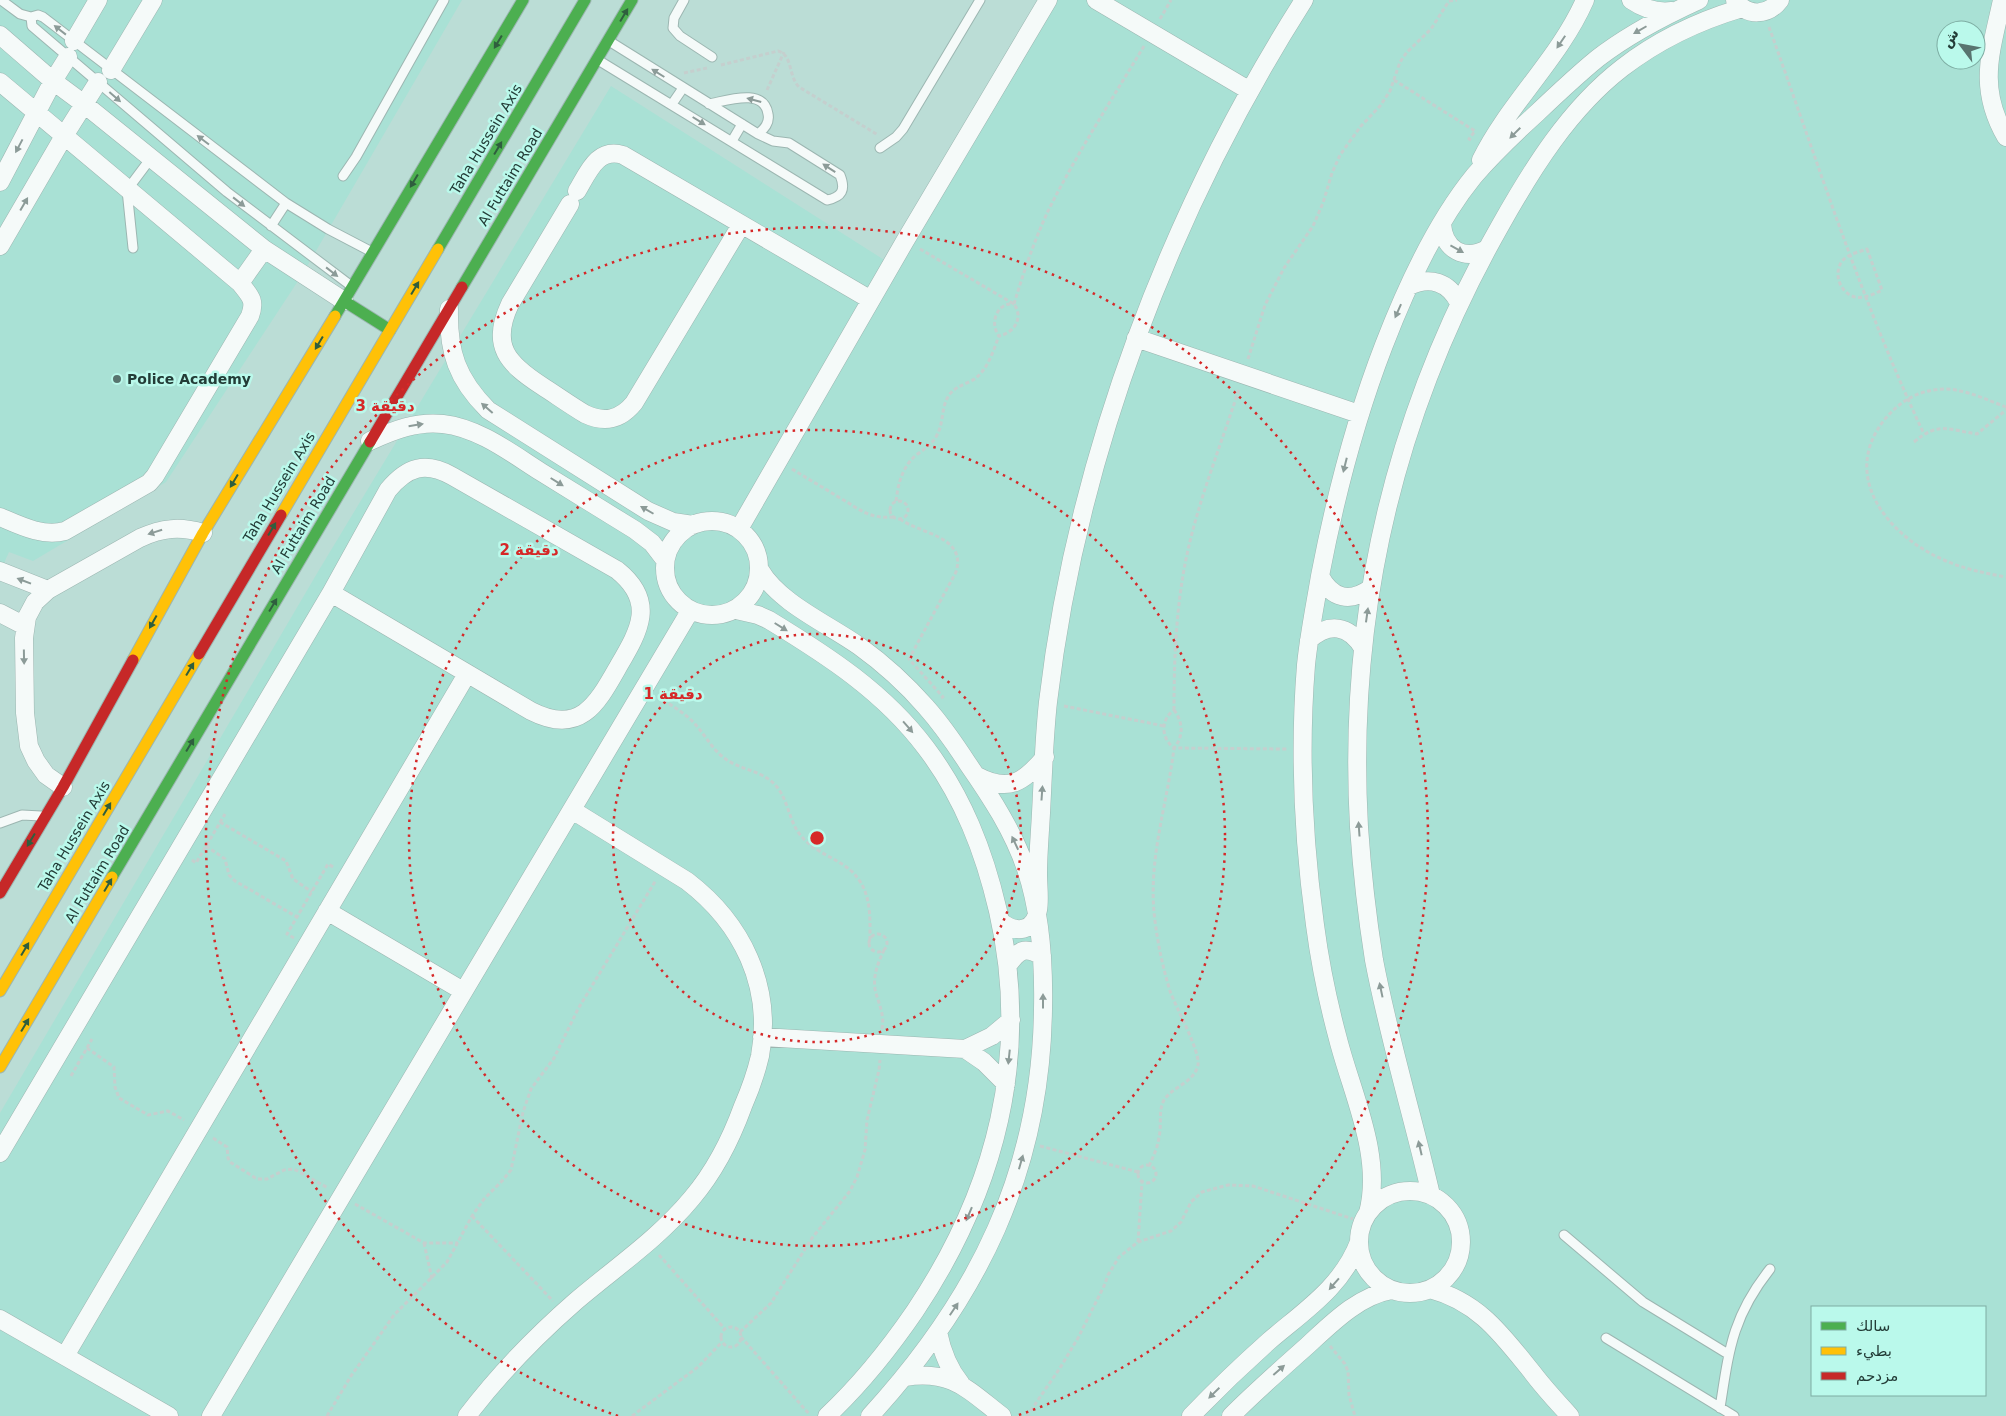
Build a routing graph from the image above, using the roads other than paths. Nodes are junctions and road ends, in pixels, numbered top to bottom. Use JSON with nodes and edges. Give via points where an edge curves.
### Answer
{"nodes":[{"id":1,"x":1,"y":0,"type":"edge"},
{"id":2,"x":98,"y":0,"type":"edge"},
{"id":3,"x":153,"y":0,"type":"edge"},
{"id":4,"x":444,"y":0,"type":"edge"},
{"id":5,"x":523,"y":0,"type":"edge"},
{"id":6,"x":586,"y":0,"type":"edge"},
{"id":7,"x":632,"y":0,"type":"edge"},
{"id":8,"x":684,"y":0,"type":"edge"},
{"id":9,"x":980,"y":0,"type":"edge"},
{"id":10,"x":1048,"y":0,"type":"edge"},
{"id":11,"x":1096,"y":0,"type":"edge"},
{"id":12,"x":1304,"y":0,"type":"edge"},
{"id":13,"x":1585,"y":0,"type":"edge"},
{"id":14,"x":1631,"y":0,"type":"edge"},
{"id":15,"x":1700,"y":0,"type":"edge"},
{"id":16,"x":1780,"y":0,"type":"edge"},
{"id":17,"x":2002,"y":0,"type":"edge"},
{"id":18,"x":1738,"y":4,"type":"edge"},
{"id":19,"x":1678,"y":10,"type":"junction"},
{"id":20,"x":31,"y":17,"type":"junction"},
{"id":21,"x":0,"y":35,"type":"edge"},
{"id":22,"x":608,"y":40,"type":"junction"},
{"id":23,"x":71,"y":49,"type":"junction"},
{"id":24,"x":712,"y":57,"type":"dead end"},
{"id":25,"x":597,"y":59,"type":"junction"},
{"id":26,"x":111,"y":70,"type":"junction"},
{"id":27,"x":53,"y":81,"type":"junction"},
{"id":28,"x":0,"y":82,"type":"edge"},
{"id":29,"x":98,"y":82,"type":"junction"},
{"id":30,"x":682,"y":88,"type":"junction"},
{"id":31,"x":1250,"y":91,"type":"junction"},
{"id":32,"x":84,"y":104,"type":"junction"},
{"id":33,"x":672,"y":104,"type":"junction"},
{"id":34,"x":709,"y":104,"type":"junction"},
{"id":35,"x":37,"y":113,"type":"junction"},
{"id":36,"x":742,"y":124,"type":"junction"},
{"id":37,"x":758,"y":134,"type":"junction"},
{"id":38,"x":64,"y":136,"type":"junction"},
{"id":39,"x":2006,"y":137,"type":"edge"},
{"id":40,"x":732,"y":141,"type":"junction"},
{"id":41,"x":880,"y":148,"type":"dead end"},
{"id":42,"x":151,"y":158,"type":"junction"},
{"id":43,"x":343,"y":176,"type":"dead end"},
{"id":44,"x":1473,"y":178,"type":"junction"},
{"id":45,"x":0,"y":182,"type":"edge"},
{"id":46,"x":127,"y":190,"type":"junction"},
{"id":47,"x":286,"y":203,"type":"junction"},
{"id":48,"x":1442,"y":224,"type":"junction"},
{"id":49,"x":741,"y":225,"type":"junction"},
{"id":50,"x":271,"y":226,"type":"junction"},
{"id":51,"x":0,"y":246,"type":"edge"},
{"id":52,"x":133,"y":248,"type":"dead end"},
{"id":53,"x":1487,"y":248,"type":"junction"},
{"id":54,"x":264,"y":249,"type":"junction"},
{"id":55,"x":372,"y":252,"type":"junction"},
{"id":56,"x":240,"y":283,"type":"junction"},
{"id":57,"x":1409,"y":286,"type":"junction"},
{"id":58,"x":348,"y":294,"type":"junction"},
{"id":59,"x":871,"y":300,"type":"junction"},
{"id":60,"x":1459,"y":303,"type":"junction"},
{"id":61,"x":449,"y":309,"type":"junction"},
{"id":62,"x":390,"y":330,"type":"junction"},
{"id":63,"x":1136,"y":338,"type":"junction"},
{"id":64,"x":1359,"y":414,"type":"junction"},
{"id":65,"x":370,"y":441,"type":"junction"},
{"id":66,"x":0,"y":517,"type":"edge"},
{"id":67,"x":693,"y":525,"type":"junction"},
{"id":68,"x":739,"y":529,"type":"junction"},
{"id":69,"x":203,"y":532,"type":"junction"},
{"id":70,"x":665,"y":560,"type":"junction"},
{"id":71,"x":760,"y":570,"type":"junction"},
{"id":72,"x":0,"y":571,"type":"edge"},
{"id":73,"x":1320,"y":576,"type":"junction"},
{"id":74,"x":1371,"y":588,"type":"junction"},
{"id":75,"x":48,"y":590,"type":"junction"},
{"id":76,"x":331,"y":593,"type":"junction"},
{"id":77,"x":736,"y":610,"type":"junction"},
{"id":78,"x":690,"y":611,"type":"junction"},
{"id":79,"x":0,"y":613,"type":"edge"},
{"id":80,"x":25,"y":626,"type":"junction"},
{"id":81,"x":1309,"y":640,"type":"junction"},
{"id":82,"x":1362,"y":648,"type":"junction"},
{"id":83,"x":467,"y":674,"type":"junction"},
{"id":84,"x":1045,"y":757,"type":"junction"},
{"id":85,"x":977,"y":776,"type":"junction"},
{"id":86,"x":62,"y":787,"type":"junction"},
{"id":87,"x":572,"y":810,"type":"junction"},
{"id":88,"x":46,"y":816,"type":"junction"},
{"id":89,"x":0,"y":822,"type":"edge"},
{"id":90,"x":0,"y":893,"type":"edge"},
{"id":91,"x":328,"y":911,"type":"junction"},
{"id":92,"x":1038,"y":912,"type":"junction"},
{"id":93,"x":1000,"y":921,"type":"junction"},
{"id":94,"x":1042,"y":956,"type":"junction"},
{"id":95,"x":1008,"y":965,"type":"junction"},
{"id":96,"x":463,"y":990,"type":"junction"},
{"id":97,"x":0,"y":991,"type":"edge"},
{"id":98,"x":1011,"y":1020,"type":"junction"},
{"id":99,"x":762,"y":1037,"type":"junction"},
{"id":100,"x":965,"y":1049,"type":"junction"},
{"id":101,"x":0,"y":1067,"type":"edge"},
{"id":102,"x":1006,"y":1084,"type":"junction"},
{"id":103,"x":0,"y":1153,"type":"edge"},
{"id":104,"x":1432,"y":1195,"type":"junction"},
{"id":105,"x":1366,"y":1218,"type":"junction"},
{"id":106,"x":1564,"y":1235,"type":"dead end"},
{"id":107,"x":1359,"y":1242,"type":"junction"},
{"id":108,"x":1770,"y":1269,"type":"dead end"},
{"id":109,"x":1430,"y":1289,"type":"junction"},
{"id":110,"x":1392,"y":1290,"type":"junction"},
{"id":111,"x":0,"y":1319,"type":"edge"},
{"id":112,"x":938,"y":1332,"type":"junction"},
{"id":113,"x":1606,"y":1338,"type":"dead end"},
{"id":114,"x":1728,"y":1354,"type":"junction"},
{"id":115,"x":65,"y":1356,"type":"junction"},
{"id":116,"x":904,"y":1377,"type":"junction"},
{"id":117,"x":961,"y":1385,"type":"junction"},
{"id":118,"x":1720,"y":1408,"type":"junction"},
{"id":119,"x":169,"y":1416,"type":"edge"},
{"id":120,"x":211,"y":1416,"type":"edge"},
{"id":121,"x":467,"y":1416,"type":"edge"},
{"id":122,"x":826,"y":1416,"type":"edge"},
{"id":123,"x":870,"y":1416,"type":"edge"},
{"id":124,"x":1002,"y":1416,"type":"edge"},
{"id":125,"x":1191,"y":1416,"type":"edge"},
{"id":126,"x":1231,"y":1416,"type":"edge"},
{"id":127,"x":1570,"y":1416,"type":"edge"},
{"id":128,"x":1734,"y":1416,"type":"edge"}],
"edges":[{"from":1,"to":20,"type":"lane","via":[[18,13]]},
{"from":2,"to":23,"type":"street"},
{"from":3,"to":26,"type":"street"},
{"from":4,"to":43,"type":"lane"},
{"from":5,"to":55,"type":"main road","one_way":true},
{"from":62,"to":6,"type":"main road","name":"Taha Hussein Axis","one_way":true},
{"from":22,"to":7,"type":"main road","name":"Al Futtaim Road","one_way":true},
{"from":8,"to":24,"type":"lane","via":[[674,18],[673,28]]},
{"from":9,"to":41,"type":"lane","via":[[903,129]]},
{"from":10,"to":59,"type":"street"},
{"from":11,"to":31,"type":"street"},
{"from":12,"to":31,"type":"street"},
{"from":13,"to":44,"type":"street","one_way":true,"via":[[1569,31],[1503,121]]},
{"from":14,"to":19,"type":"street","via":[[1651,11]]},
{"from":15,"to":19,"type":"street"},
{"from":16,"to":18,"type":"street","via":[[1764,12],[1748,12]]},
{"from":17,"to":39,"type":"street","via":[[1988,86],[1995,116]]},
{"from":18,"to":53,"type":"street","via":[[1667,38],[1621,69],[1600,88],[1562,130],[1526,181]]},
{"from":19,"to":44,"type":"street","one_way":true,"via":[[1633,34],[1600,57],[1525,124]]},
{"from":20,"to":23,"type":"lane","via":[[32,26]]},
{"from":23,"to":20,"type":"lane","one_way":true,"via":[[41,16]]},
{"from":21,"to":27,"type":"street"},
{"from":22,"to":25,"type":"main road","name":"Al Futtaim Road"},
{"from":30,"to":22,"type":"lane","one_way":true},
{"from":23,"to":26,"type":"lane"},
{"from":23,"to":27,"type":"street"},
{"from":23,"to":29,"type":"lane"},
{"from":25,"to":33,"type":"lane"},
{"from":25,"to":61,"type":"main road","name":"Al Futtaim Road"},
{"from":47,"to":26,"type":"lane","one_way":true},
{"from":27,"to":32,"type":"street"},
{"from":27,"to":35,"type":"street"},
{"from":28,"to":35,"type":"street"},
{"from":29,"to":32,"type":"street"},
{"from":29,"to":50,"type":"lane","one_way":true},
{"from":30,"to":33,"type":"lane"},
{"from":30,"to":34,"type":"lane"},
{"from":31,"to":63,"type":"street","via":[[1194,202]]},
{"from":32,"to":38,"type":"street"},
{"from":32,"to":42,"type":"street"},
{"from":33,"to":40,"type":"lane","one_way":true},
{"from":34,"to":36,"type":"lane"},
{"from":37,"to":34,"type":"lane","one_way":true,"via":[[768,123],[769,115],[762,101],[746,98]]},
{"from":35,"to":38,"type":"street"},
{"from":35,"to":45,"type":"street","one_way":true},
{"from":36,"to":37,"type":"lane"},
{"from":36,"to":40,"type":"lane"},
{"from":40,"to":37,"type":"lane","one_way":true,"via":[[827,200],[842,192],[840,176],[790,143],[773,141]]},
{"from":38,"to":46,"type":"street"},
{"from":51,"to":38,"type":"street","one_way":true},
{"from":42,"to":46,"type":"lane"},
{"from":42,"to":54,"type":"street"},
{"from":44,"to":48,"type":"street"},
{"from":46,"to":52,"type":"lane"},
{"from":46,"to":56,"type":"street"},
{"from":47,"to":50,"type":"lane"},
{"from":47,"to":55,"type":"lane"},
{"from":48,"to":53,"type":"street","one_way":true,"via":[[1446,241],[1461,253],[1479,253]]},
{"from":48,"to":57,"type":"street"},
{"from":49,"to":49,"type":"street","via":[[627,412],[606,420],[595,419],[511,363],[501,334],[504,318],[598,158],[610,153],[623,155]]},
{"from":49,"to":59,"type":"street"},
{"from":50,"to":58,"type":"lane","one_way":true},
{"from":53,"to":60,"type":"street"},
{"from":54,"to":56,"type":"street"},
{"from":54,"to":58,"type":"street"},
{"from":55,"to":58,"type":"main road"},
{"from":56,"to":66,"type":"street","via":[[252,298],[250,316],[149,483],[56,534]]},
{"from":57,"to":60,"type":"street","via":[[1425,280],[1442,284],[1450,289]]},
{"from":57,"to":64,"type":"street","one_way":true},
{"from":58,"to":62,"type":"main road"},
{"from":58,"to":69,"type":"main road","one_way":true},
{"from":59,"to":68,"type":"street"},
{"from":60,"to":74,"type":"street","via":[[1426,380],[1397,465]]},
{"from":61,"to":65,"type":"main road","name":"Al Futtaim Road"},
{"from":67,"to":61,"type":"street","one_way":true,"via":[[673,522],[648,511],[488,410],[464,382],[456,366],[451,349]]},
{"from":97,"to":62,"type":"main road","name":"Taha Hussein Axis","one_way":true},
{"from":63,"to":64,"type":"street"},
{"from":63,"to":84,"type":"street","via":[[1086,500],[1061,619],[1048,702]]},
{"from":64,"to":73,"type":"street","one_way":true},
{"from":65,"to":70,"type":"street","one_way":true,"via":[[399,428],[429,423],[473,432],[639,533]]},
{"from":101,"to":65,"type":"main road","name":"Al Futtaim Road","one_way":true},
{"from":67,"to":68,"type":"street","via":[[717,521]]},
{"from":67,"to":70,"type":"street","via":[[675,539]]},
{"from":68,"to":71,"type":"street","via":[[757,551]]},
{"from":69,"to":75,"type":"street","one_way":true,"via":[[173,528],[156,531]]},
{"from":69,"to":86,"type":"main road","one_way":true},
{"from":70,"to":78,"type":"street","via":[[666,578],[673,595]]},
{"from":71,"to":77,"type":"street","via":[[753,593]]},
{"from":71,"to":85,"type":"street","via":[[784,596],[883,663],[928,709]]},
{"from":75,"to":72,"type":"street","one_way":true},
{"from":73,"to":74,"type":"street","via":[[1325,585],[1342,596],[1352,597]]},
{"from":73,"to":81,"type":"street"},
{"from":82,"to":74,"type":"street","one_way":true},
{"from":75,"to":80,"type":"street","via":[[30,609]]},
{"from":76,"to":83,"type":"street"},
{"from":76,"to":83,"type":"street","via":[[398,477],[409,471],[431,467],[617,570],[635,588],[642,612],[636,636],[599,700],[575,718],[545,718]]},
{"from":76,"to":103,"type":"street"},
{"from":77,"to":78,"type":"street","via":[[713,616]]},
{"from":77,"to":93,"type":"street","one_way":true,"via":[[769,620],[836,662],[874,692],[907,726],[942,771],[969,820],[989,873]]},
{"from":78,"to":87,"type":"street"},
{"from":79,"to":80,"type":"street"},
{"from":80,"to":86,"type":"street","one_way":true,"via":[[25,713],[29,746],[41,768]]},
{"from":81,"to":82,"type":"street","via":[[1317,633],[1338,628],[1349,632]]},
{"from":81,"to":105,"type":"street","via":[[1302,750],[1308,876],[1325,986],[1369,1150],[1372,1200]]},
{"from":104,"to":82,"type":"street","one_way":true,"via":[[1385,1012],[1367,912],[1358,778]]},
{"from":83,"to":91,"type":"street"},
{"from":84,"to":85,"type":"street","via":[[1028,776],[1016,783],[989,783]]},
{"from":92,"to":84,"type":"street","one_way":true},
{"from":92,"to":85,"type":"street","one_way":true,"via":[[1026,868],[992,797]]},
{"from":86,"to":88,"type":"main road"},
{"from":87,"to":96,"type":"street"},
{"from":87,"to":99,"type":"street","via":[[704,894],[732,925],[757,980]]},
{"from":88,"to":89,"type":"lane","via":[[22,816]]},
{"from":88,"to":90,"type":"main road","one_way":true},
{"from":91,"to":96,"type":"street"},
{"from":91,"to":115,"type":"street"},
{"from":92,"to":93,"type":"street","via":[[1025,928],[1016,931]]},
{"from":92,"to":94,"type":"street"},
{"from":93,"to":95,"type":"street"},
{"from":94,"to":95,"type":"street","via":[[1032,950],[1024,950]]},
{"from":112,"to":94,"type":"street","one_way":true,"via":[[962,1296],[996,1232],[1027,1143],[1042,1054]]},
{"from":95,"to":98,"type":"street"},
{"from":96,"to":120,"type":"street"},
{"from":98,"to":100,"type":"street","via":[[992,1036]]},
{"from":98,"to":102,"type":"street","one_way":true},
{"from":99,"to":100,"type":"street"},
{"from":99,"to":121,"type":"street","via":[[755,1074],[738,1120],[693,1198],[648,1243],[564,1312],[519,1356]]},
{"from":100,"to":102,"type":"street"},
{"from":102,"to":122,"type":"street","one_way":true,"via":[[988,1166],[966,1222],[946,1259],[890,1347]]},
{"from":104,"to":105,"type":"street","via":[[1414,1191],[1397,1193],[1381,1200]]},
{"from":104,"to":109,"type":"street","via":[[1456,1218],[1461,1234],[1455,1267]]},
{"from":105,"to":107,"type":"street"},
{"from":106,"to":114,"type":"lane","via":[[1643,1302]]},
{"from":107,"to":110,"type":"street","via":[[1364,1266],[1381,1284]]},
{"from":107,"to":125,"type":"street","one_way":true,"via":[[1345,1272],[1322,1298],[1247,1361]]},
{"from":108,"to":114,"type":"lane","via":[[1739,1317]]},
{"from":109,"to":110,"type":"street","via":[[1418,1293]]},
{"from":109,"to":127,"type":"street","via":[[1456,1298],[1485,1317]]},
{"from":126,"to":110,"type":"street","one_way":true,"via":[[1265,1382],[1355,1306],[1381,1292]]},
{"from":111,"to":115,"type":"street"},
{"from":112,"to":116,"type":"street"},
{"from":112,"to":117,"type":"street","via":[[946,1362]]},
{"from":113,"to":118,"type":"lane"},
{"from":114,"to":118,"type":"lane"},
{"from":115,"to":119,"type":"street"},
{"from":116,"to":117,"type":"street","via":[[929,1374]]},
{"from":116,"to":123,"type":"street"},
{"from":117,"to":124,"type":"street"},
{"from":118,"to":128,"type":"lane"}]}
